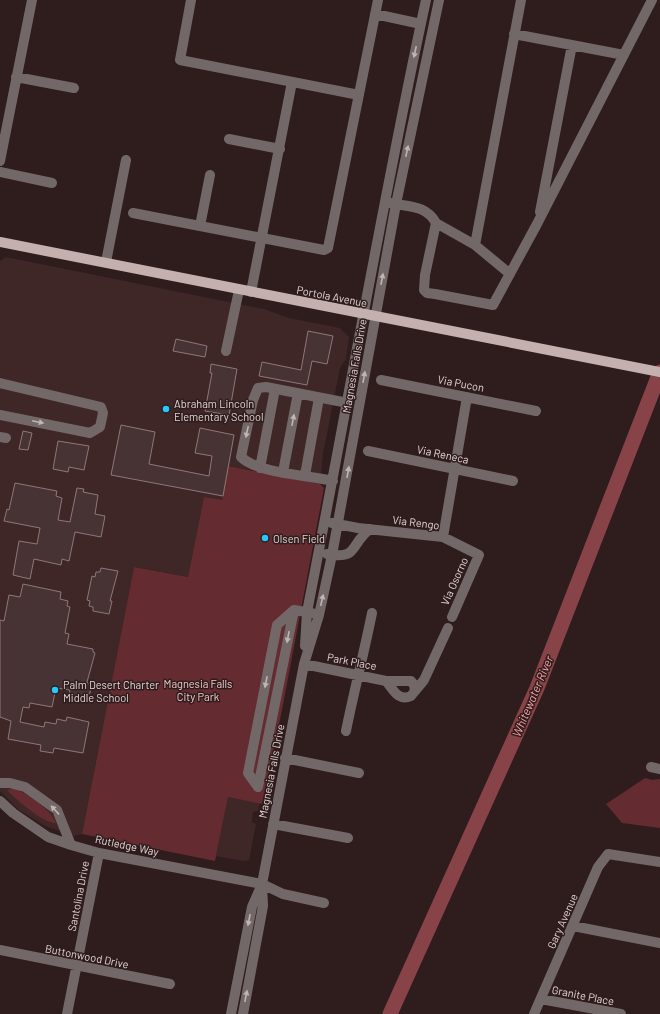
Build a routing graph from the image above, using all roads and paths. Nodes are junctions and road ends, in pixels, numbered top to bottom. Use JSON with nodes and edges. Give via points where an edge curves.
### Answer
{"nodes":[{"id":1,"x":32,"y":0,"type":"edge"},
{"id":2,"x":191,"y":0,"type":"edge"},
{"id":3,"x":378,"y":0,"type":"edge"},
{"id":4,"x":426,"y":0,"type":"edge"},
{"id":5,"x":439,"y":0,"type":"edge"},
{"id":6,"x":521,"y":0,"type":"edge"},
{"id":7,"x":649,"y":0,"type":"edge"},
{"id":8,"x":375,"y":14,"type":"junction"},
{"id":9,"x":421,"y":24,"type":"junction"},
{"id":10,"x":514,"y":34,"type":"junction"},
{"id":11,"x":572,"y":45,"type":"junction"},
{"id":12,"x":624,"y":55,"type":"junction"},
{"id":13,"x":16,"y":78,"type":"junction"},
{"id":14,"x":292,"y":82,"type":"junction"},
{"id":15,"x":74,"y":88,"type":"dead end"},
{"id":16,"x":359,"y":95,"type":"junction"},
{"id":17,"x":229,"y":139,"type":"dead end"},
{"id":18,"x":280,"y":149,"type":"junction"},
{"id":19,"x":126,"y":160,"type":"dead end"},
{"id":20,"x":0,"y":161,"type":"edge"},
{"id":21,"x":0,"y":172,"type":"edge"},
{"id":22,"x":210,"y":175,"type":"dead end"},
{"id":23,"x":52,"y":183,"type":"dead end"},
{"id":24,"x":384,"y":202,"type":"junction"},
{"id":25,"x":396,"y":204,"type":"junction"},
{"id":26,"x":133,"y":213,"type":"dead end"},
{"id":27,"x":436,"y":223,"type":"junction"},
{"id":28,"x":538,"y":224,"type":"junction"},
{"id":29,"x":200,"y":226,"type":"junction"},
{"id":30,"x":262,"y":238,"type":"junction"},
{"id":31,"x":0,"y":242,"type":"edge"},
{"id":32,"x":476,"y":245,"type":"junction"},
{"id":33,"x":106,"y":262,"type":"junction"},
{"id":34,"x":510,"y":274,"type":"junction"},
{"id":35,"x":239,"y":290,"type":"junction"},
{"id":36,"x":251,"y":292,"type":"junction"},
{"id":37,"x":363,"y":315,"type":"junction"},
{"id":38,"x":375,"y":317,"type":"junction"},
{"id":39,"x":226,"y":351,"type":"dead end"},
{"id":40,"x":660,"y":372,"type":"edge"},
{"id":41,"x":382,"y":380,"type":"dead end"},
{"id":42,"x":0,"y":383,"type":"edge"},
{"id":43,"x":275,"y":389,"type":"junction"},
{"id":44,"x":298,"y":393,"type":"junction"},
{"id":45,"x":467,"y":397,"type":"junction"},
{"id":46,"x":319,"y":398,"type":"junction"},
{"id":47,"x":348,"y":403,"type":"junction"},
{"id":48,"x":536,"y":411,"type":"dead end"},
{"id":49,"x":0,"y":415,"type":"edge"},
{"id":50,"x":368,"y":451,"type":"dead end"},
{"id":51,"x":260,"y":468,"type":"junction"},
{"id":52,"x":455,"y":469,"type":"junction"},
{"id":53,"x":283,"y":472,"type":"junction"},
{"id":54,"x":305,"y":475,"type":"junction"},
{"id":55,"x":333,"y":481,"type":"junction"},
{"id":56,"x":513,"y":481,"type":"dead end"},
{"id":57,"x":325,"y":521,"type":"junction"},
{"id":58,"x":338,"y":524,"type":"junction"},
{"id":59,"x":370,"y":529,"type":"junction"},
{"id":60,"x":442,"y":537,"type":"junction"},
{"id":61,"x":319,"y":552,"type":"junction"},
{"id":62,"x":332,"y":555,"type":"junction"},
{"id":63,"x":479,"y":555,"type":"joint"},
{"id":64,"x":307,"y":612,"type":"junction"},
{"id":65,"x":372,"y":613,"type":"dead end"},
{"id":66,"x":319,"y":614,"type":"junction"},
{"id":67,"x":452,"y":617,"type":"dead end"},
{"id":68,"x":448,"y":628,"type":"dead end"},
{"id":69,"x":304,"y":664,"type":"junction"},
{"id":70,"x":358,"y":675,"type":"junction"},
{"id":71,"x":386,"y":681,"type":"junction"},
{"id":72,"x":413,"y":694,"type":"junction"},
{"id":73,"x":346,"y":731,"type":"dead end"},
{"id":74,"x":285,"y":758,"type":"junction"},
{"id":75,"x":359,"y":773,"type":"dead end"},
{"id":76,"x":0,"y":783,"type":"edge"},
{"id":77,"x":258,"y":787,"type":"dead end"},
{"id":78,"x":0,"y":801,"type":"edge"},
{"id":79,"x":273,"y":824,"type":"junction"},
{"id":80,"x":348,"y":838,"type":"dead end"},
{"id":81,"x":71,"y":845,"type":"junction"},
{"id":82,"x":99,"y":853,"type":"junction"},
{"id":83,"x":660,"y":862,"type":"edge"},
{"id":84,"x":262,"y":884,"type":"junction"},
{"id":85,"x":324,"y":903,"type":"dead end"},
{"id":86,"x":573,"y":926,"type":"junction"},
{"id":87,"x":660,"y":943,"type":"edge"},
{"id":88,"x":0,"y":950,"type":"edge"},
{"id":89,"x":76,"y":966,"type":"junction"},
{"id":90,"x":170,"y":984,"type":"dead end"},
{"id":91,"x":541,"y":999,"type":"junction"},
{"id":92,"x":67,"y":1014,"type":"edge"},
{"id":93,"x":231,"y":1014,"type":"edge"},
{"id":94,"x":243,"y":1014,"type":"edge"},
{"id":95,"x":534,"y":1014,"type":"edge"},
{"id":96,"x":621,"y":1014,"type":"edge"}],
"edges":[{"from":1,"to":13,"type":"street"},
{"from":2,"to":14,"type":"street","via":[[180,60]]},
{"from":3,"to":8,"type":"street"},
{"from":4,"to":9,"type":"street","name":"Magnesia Falls Drive"},
{"from":25,"to":5,"type":"street","name":"Magnesia Falls Drive","one_way":true},
{"from":6,"to":10,"type":"street"},
{"from":7,"to":12,"type":"street"},
{"from":8,"to":9,"type":"street"},
{"from":8,"to":16,"type":"street"},
{"from":9,"to":24,"type":"street","name":"Magnesia Falls Drive","one_way":true},
{"from":10,"to":11,"type":"street"},
{"from":10,"to":32,"type":"street"},
{"from":11,"to":12,"type":"street"},
{"from":11,"to":28,"type":"street"},
{"from":12,"to":28,"type":"street"},
{"from":13,"to":15,"type":"street"},
{"from":13,"to":20,"type":"street"},
{"from":14,"to":16,"type":"street"},
{"from":14,"to":18,"type":"street"},
{"from":16,"to":30,"type":"street","via":[[328,248],[324,250]]},
{"from":17,"to":18,"type":"street"},
{"from":18,"to":30,"type":"street"},
{"from":19,"to":33,"type":"street"},
{"from":21,"to":23,"type":"street"},
{"from":22,"to":29,"type":"street"},
{"from":24,"to":25,"type":"street"},
{"from":24,"to":37,"type":"street","name":"Magnesia Falls Drive"},
{"from":25,"to":27,"type":"street","via":[[425,210]]},
{"from":38,"to":25,"type":"street","name":"Magnesia Falls Drive","one_way":true},
{"from":26,"to":29,"type":"street"},
{"from":27,"to":32,"type":"street"},
{"from":27,"to":34,"type":"street","via":[[423,284],[427,293],[493,304]]},
{"from":28,"to":34,"type":"street"},
{"from":29,"to":30,"type":"street"},
{"from":30,"to":36,"type":"street"},
{"from":31,"to":33,"type":"main road","name":"Portola Avenue"},
{"from":32,"to":34,"type":"street"},
{"from":33,"to":35,"type":"main road","name":"Portola Avenue"},
{"from":35,"to":36,"type":"main road","name":"Portola Avenue"},
{"from":35,"to":39,"type":"street"},
{"from":36,"to":37,"type":"main road","name":"Portola Avenue"},
{"from":37,"to":38,"type":"main road","name":"Portola Avenue"},
{"from":37,"to":47,"type":"street","name":"Magnesia Falls Drive"},
{"from":38,"to":40,"type":"main road","name":"Portola Avenue"},
{"from":58,"to":38,"type":"street","name":"Magnesia Falls Drive","one_way":true},
{"from":41,"to":45,"type":"street","name":"Via Pucon"},
{"from":49,"to":42,"type":"street","one_way":true,"via":[[90,433],[100,427],[103,413],[101,407]]},
{"from":43,"to":44,"type":"street"},
{"from":43,"to":51,"type":"street"},
{"from":43,"to":51,"type":"street","one_way":true,"via":[[258,388],[241,457]]},
{"from":44,"to":46,"type":"street"},
{"from":53,"to":44,"type":"street","one_way":true},
{"from":45,"to":48,"type":"street","name":"Via Pucon"},
{"from":45,"to":52,"type":"street"},
{"from":46,"to":47,"type":"street"},
{"from":46,"to":54,"type":"street"},
{"from":47,"to":55,"type":"street","name":"Magnesia Falls Drive"},
{"from":50,"to":52,"type":"street","name":"Via Reneca"},
{"from":51,"to":53,"type":"street"},
{"from":52,"to":56,"type":"street","name":"Via Reneca"},
{"from":52,"to":60,"type":"street"},
{"from":53,"to":54,"type":"street"},
{"from":54,"to":55,"type":"street"},
{"from":55,"to":57,"type":"street","name":"Magnesia Falls Drive"},
{"from":57,"to":58,"type":"street","name":"Via Rengo"},
{"from":57,"to":61,"type":"street","name":"Magnesia Falls Drive"},
{"from":58,"to":59,"type":"street","name":"Via Rengo"},
{"from":58,"to":62,"type":"street","name":"Magnesia Falls Drive"},
{"from":59,"to":60,"type":"street","name":"Via Rengo"},
{"from":59,"to":62,"type":"street","via":[[363,534],[351,553],[342,556]]},
{"from":60,"to":63,"type":"street","name":"Via Rengo"},
{"from":61,"to":62,"type":"street"},
{"from":61,"to":64,"type":"street","name":"Magnesia Falls Drive"},
{"from":66,"to":62,"type":"street","name":"Magnesia Falls Drive","one_way":true},
{"from":63,"to":67,"type":"street","name":"Via Osorno"},
{"from":64,"to":66,"type":"street"},
{"from":64,"to":69,"type":"street","name":"Magnesia Falls Drive"},
{"from":64,"to":77,"type":"street","one_way":true,"via":[[294,610],[277,625],[248,773]]},
{"from":65,"to":70,"type":"street"},
{"from":66,"to":69,"type":"street","name":"Magnesia Falls Drive"},
{"from":68,"to":72,"type":"street","via":[[424,680]]},
{"from":69,"to":70,"type":"street","name":"Park Place"},
{"from":69,"to":74,"type":"street","name":"Magnesia Falls Drive"},
{"from":70,"to":71,"type":"street","name":"Park Place"},
{"from":70,"to":73,"type":"street"},
{"from":71,"to":72,"type":"street","name":"Park Place","via":[[399,697]]},
{"from":71,"to":72,"type":"street","via":[[411,681],[414,685]]},
{"from":74,"to":75,"type":"street"},
{"from":74,"to":79,"type":"street","name":"Magnesia Falls Drive"},
{"from":81,"to":76,"type":"street","one_way":true,"via":[[57,810],[25,787],[10,782]]},
{"from":78,"to":81,"type":"street","name":"Rutledge Way","via":[[48,837]]},
{"from":79,"to":80,"type":"street"},
{"from":79,"to":84,"type":"street","name":"Magnesia Falls Drive"},
{"from":81,"to":82,"type":"street","name":"Rutledge Way"},
{"from":82,"to":84,"type":"street","name":"Rutledge Way"},
{"from":82,"to":89,"type":"street","name":"Santolina Drive"},
{"from":83,"to":86,"type":"street","name":"Gary Avenue","via":[[608,854],[598,868]]},
{"from":84,"to":85,"type":"street","name":"Rutledge Way","via":[[283,894]]},
{"from":84,"to":93,"type":"street","name":"Magnesia Falls Drive","one_way":true,"via":[[252,907]]},
{"from":94,"to":84,"type":"street","name":"Magnesia Falls Drive","one_way":true,"via":[[263,906]]},
{"from":86,"to":87,"type":"street"},
{"from":86,"to":91,"type":"street","name":"Gary Avenue"},
{"from":88,"to":89,"type":"street","name":"Buttonwood Drive"},
{"from":89,"to":90,"type":"street","name":"Buttonwood Drive"},
{"from":89,"to":92,"type":"street","name":"Santolina Drive"},
{"from":91,"to":95,"type":"street","name":"Gary Avenue"},
{"from":91,"to":96,"type":"street","name":"Granite Place"}]}
